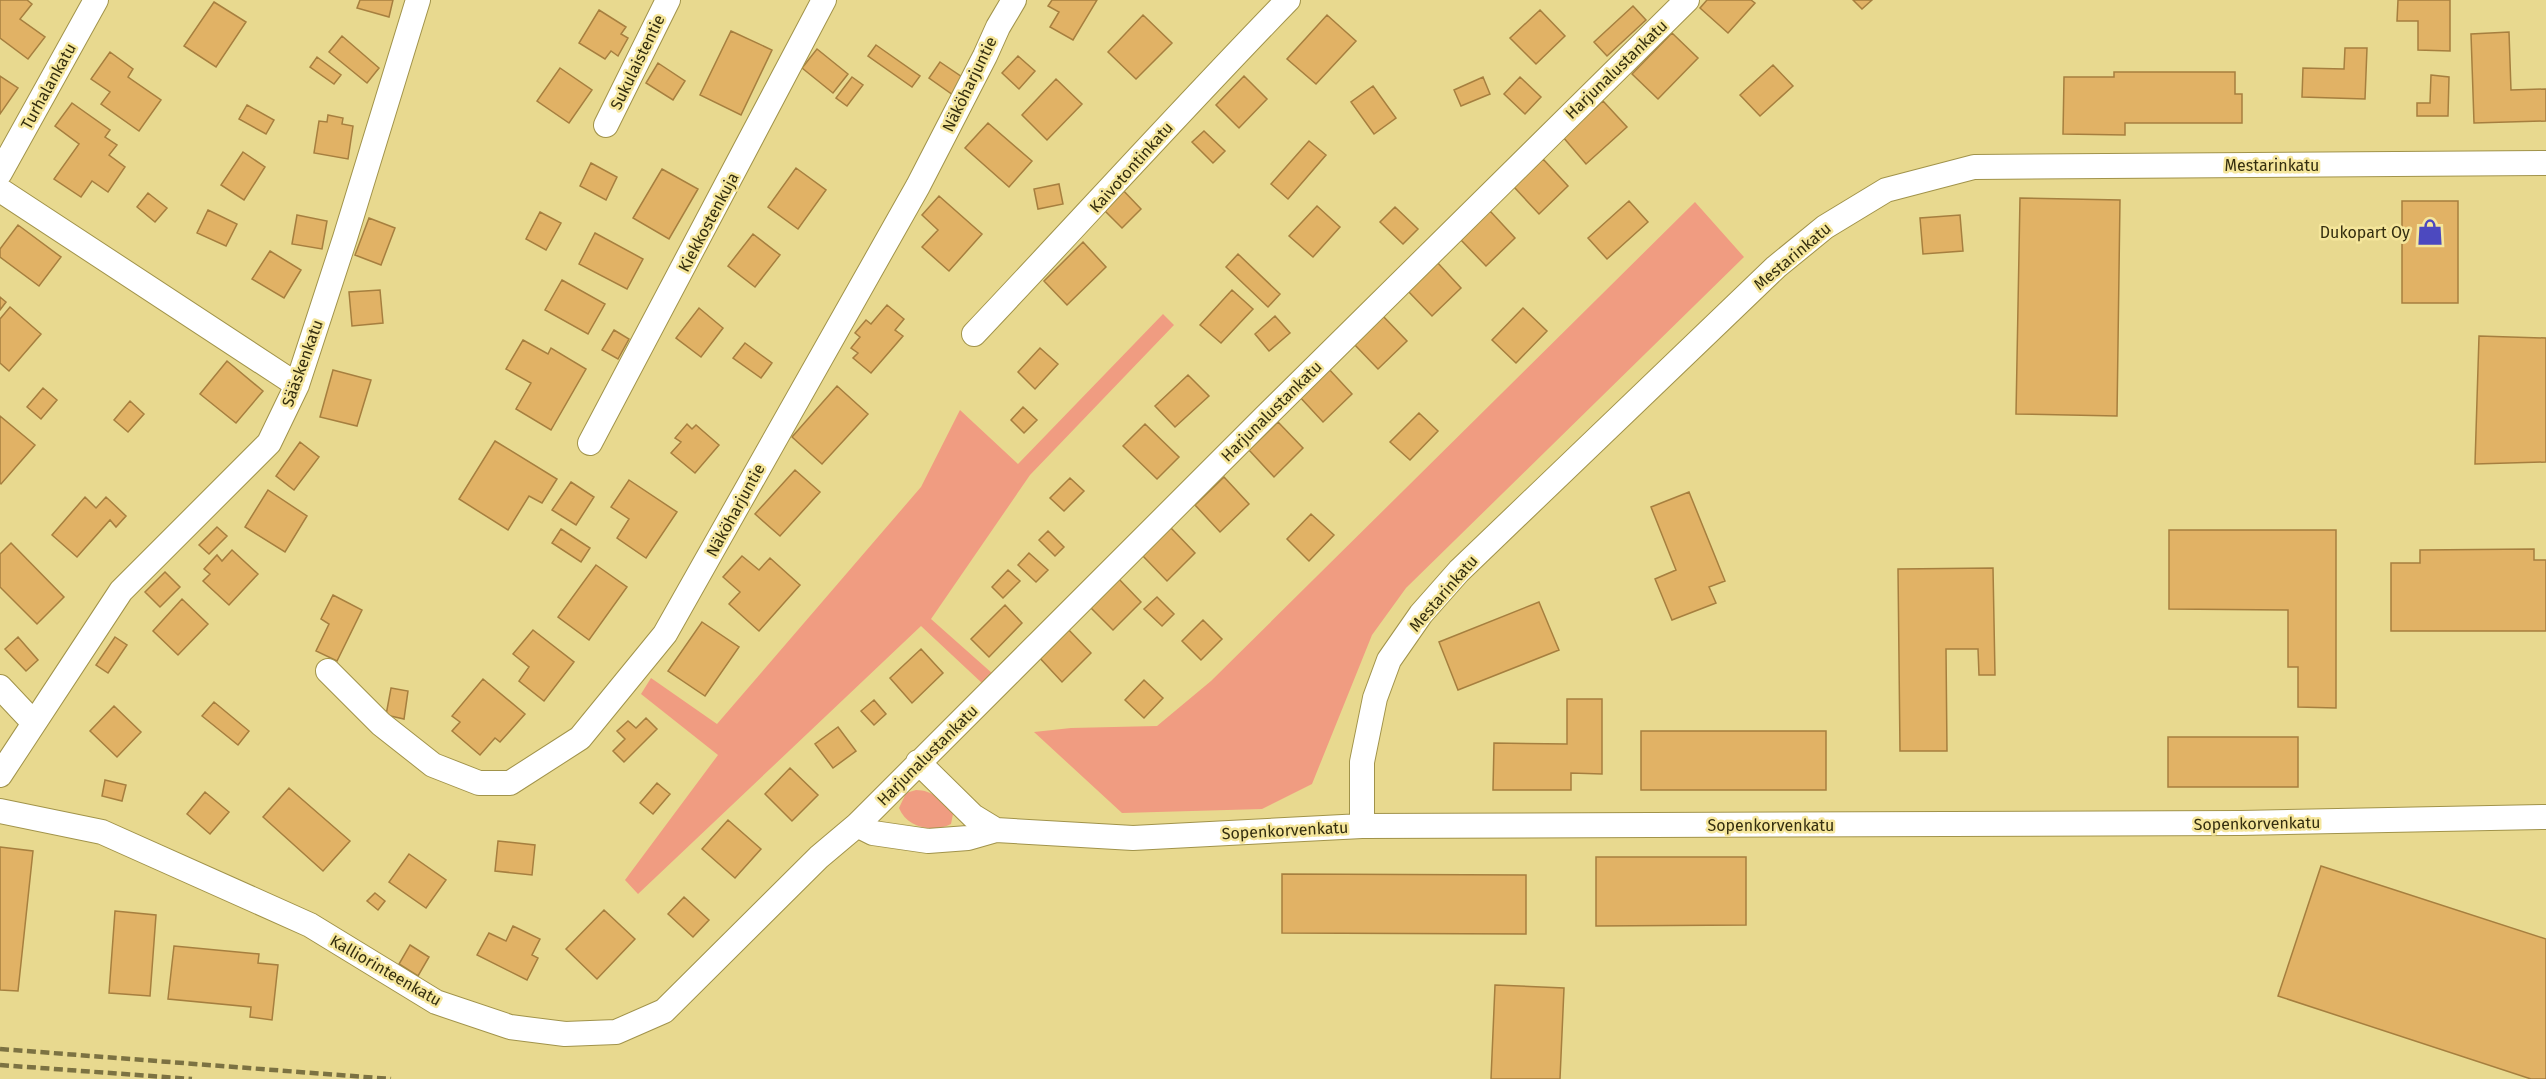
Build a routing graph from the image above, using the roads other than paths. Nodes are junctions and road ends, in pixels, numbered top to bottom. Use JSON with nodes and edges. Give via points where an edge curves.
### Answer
{"nodes":[{"id":1,"x":96,"y":0,"type":"edge"},
{"id":2,"x":418,"y":0,"type":"edge"},
{"id":3,"x":668,"y":0,"type":"edge"},
{"id":4,"x":824,"y":0,"type":"edge"},
{"id":5,"x":1014,"y":0,"type":"edge"},
{"id":6,"x":1288,"y":0,"type":"edge"},
{"id":7,"x":1687,"y":0,"type":"edge"},
{"id":8,"x":606,"y":125,"type":"dead end"},
{"id":9,"x":2546,"y":163,"type":"edge"},
{"id":10,"x":0,"y":173,"type":"edge"},
{"id":11,"x":0,"y":190,"type":"edge"},
{"id":12,"x":974,"y":334,"type":"dead end"},
{"id":13,"x":297,"y":386,"type":"junction"},
{"id":14,"x":590,"y":443,"type":"dead end"},
{"id":15,"x":328,"y":671,"type":"dead end"},
{"id":16,"x":0,"y":687,"type":"edge"},
{"id":17,"x":33,"y":722,"type":"junction"},
{"id":18,"x":918,"y":762,"type":"junction"},
{"id":19,"x":0,"y":775,"type":"edge"},
{"id":20,"x":0,"y":811,"type":"edge"},
{"id":21,"x":2546,"y":817,"type":"edge"},
{"id":22,"x":857,"y":825,"type":"junction"},
{"id":23,"x":1362,"y":826,"type":"junction"},
{"id":24,"x":996,"y":830,"type":"junction"}],
"edges":[{"from":1,"to":10,"type":"street","name":"Turhalankatu"},
{"from":2,"to":13,"type":"street","name":"Sääskenkatu"},
{"from":3,"to":8,"type":"street","name":"Sukulaistentie"},
{"from":4,"to":14,"type":"street","name":"Kiekkostenkuja"},
{"from":5,"to":15,"type":"street","name":"Näköharjuntie","via":[[918,186],[665,634],[580,738],[510,783],[479,783],[433,765],[381,724]]},
{"from":6,"to":12,"type":"street","name":"Kaivotontinkatu"},
{"from":7,"to":18,"type":"street","name":"Harjunalustankatu"},
{"from":9,"to":23,"type":"street","name":"Mestarinkatu","via":[[1974,167],[1887,190],[1825,226],[1776,267],[1459,571],[1421,614],[1389,660],[1376,698],[1362,762]]},
{"from":11,"to":13,"type":"street"},
{"from":13,"to":17,"type":"street","name":"Sääskenkatu","via":[[269,443],[121,591]]},
{"from":16,"to":17,"type":"street"},
{"from":17,"to":19,"type":"street","name":"Sääskenkatu"},
{"from":18,"to":22,"type":"street","name":"Harjunalustankatu"},
{"from":18,"to":24,"type":"street","via":[[973,816]]},
{"from":20,"to":22,"type":"street","name":"Kalliorinteenkatu","via":[[102,832],[310,925],[436,1002],[510,1027],[565,1034],[616,1032],[664,1011],[819,857]]},
{"from":21,"to":23,"type":"street","name":"Sopenkorvenkatu","via":[[2229,823]]},
{"from":22,"to":24,"type":"street","via":[[873,834],[928,841],[969,838]]},
{"from":23,"to":24,"type":"street","name":"Sopenkorvenkatu","via":[[1133,838]]}]}
